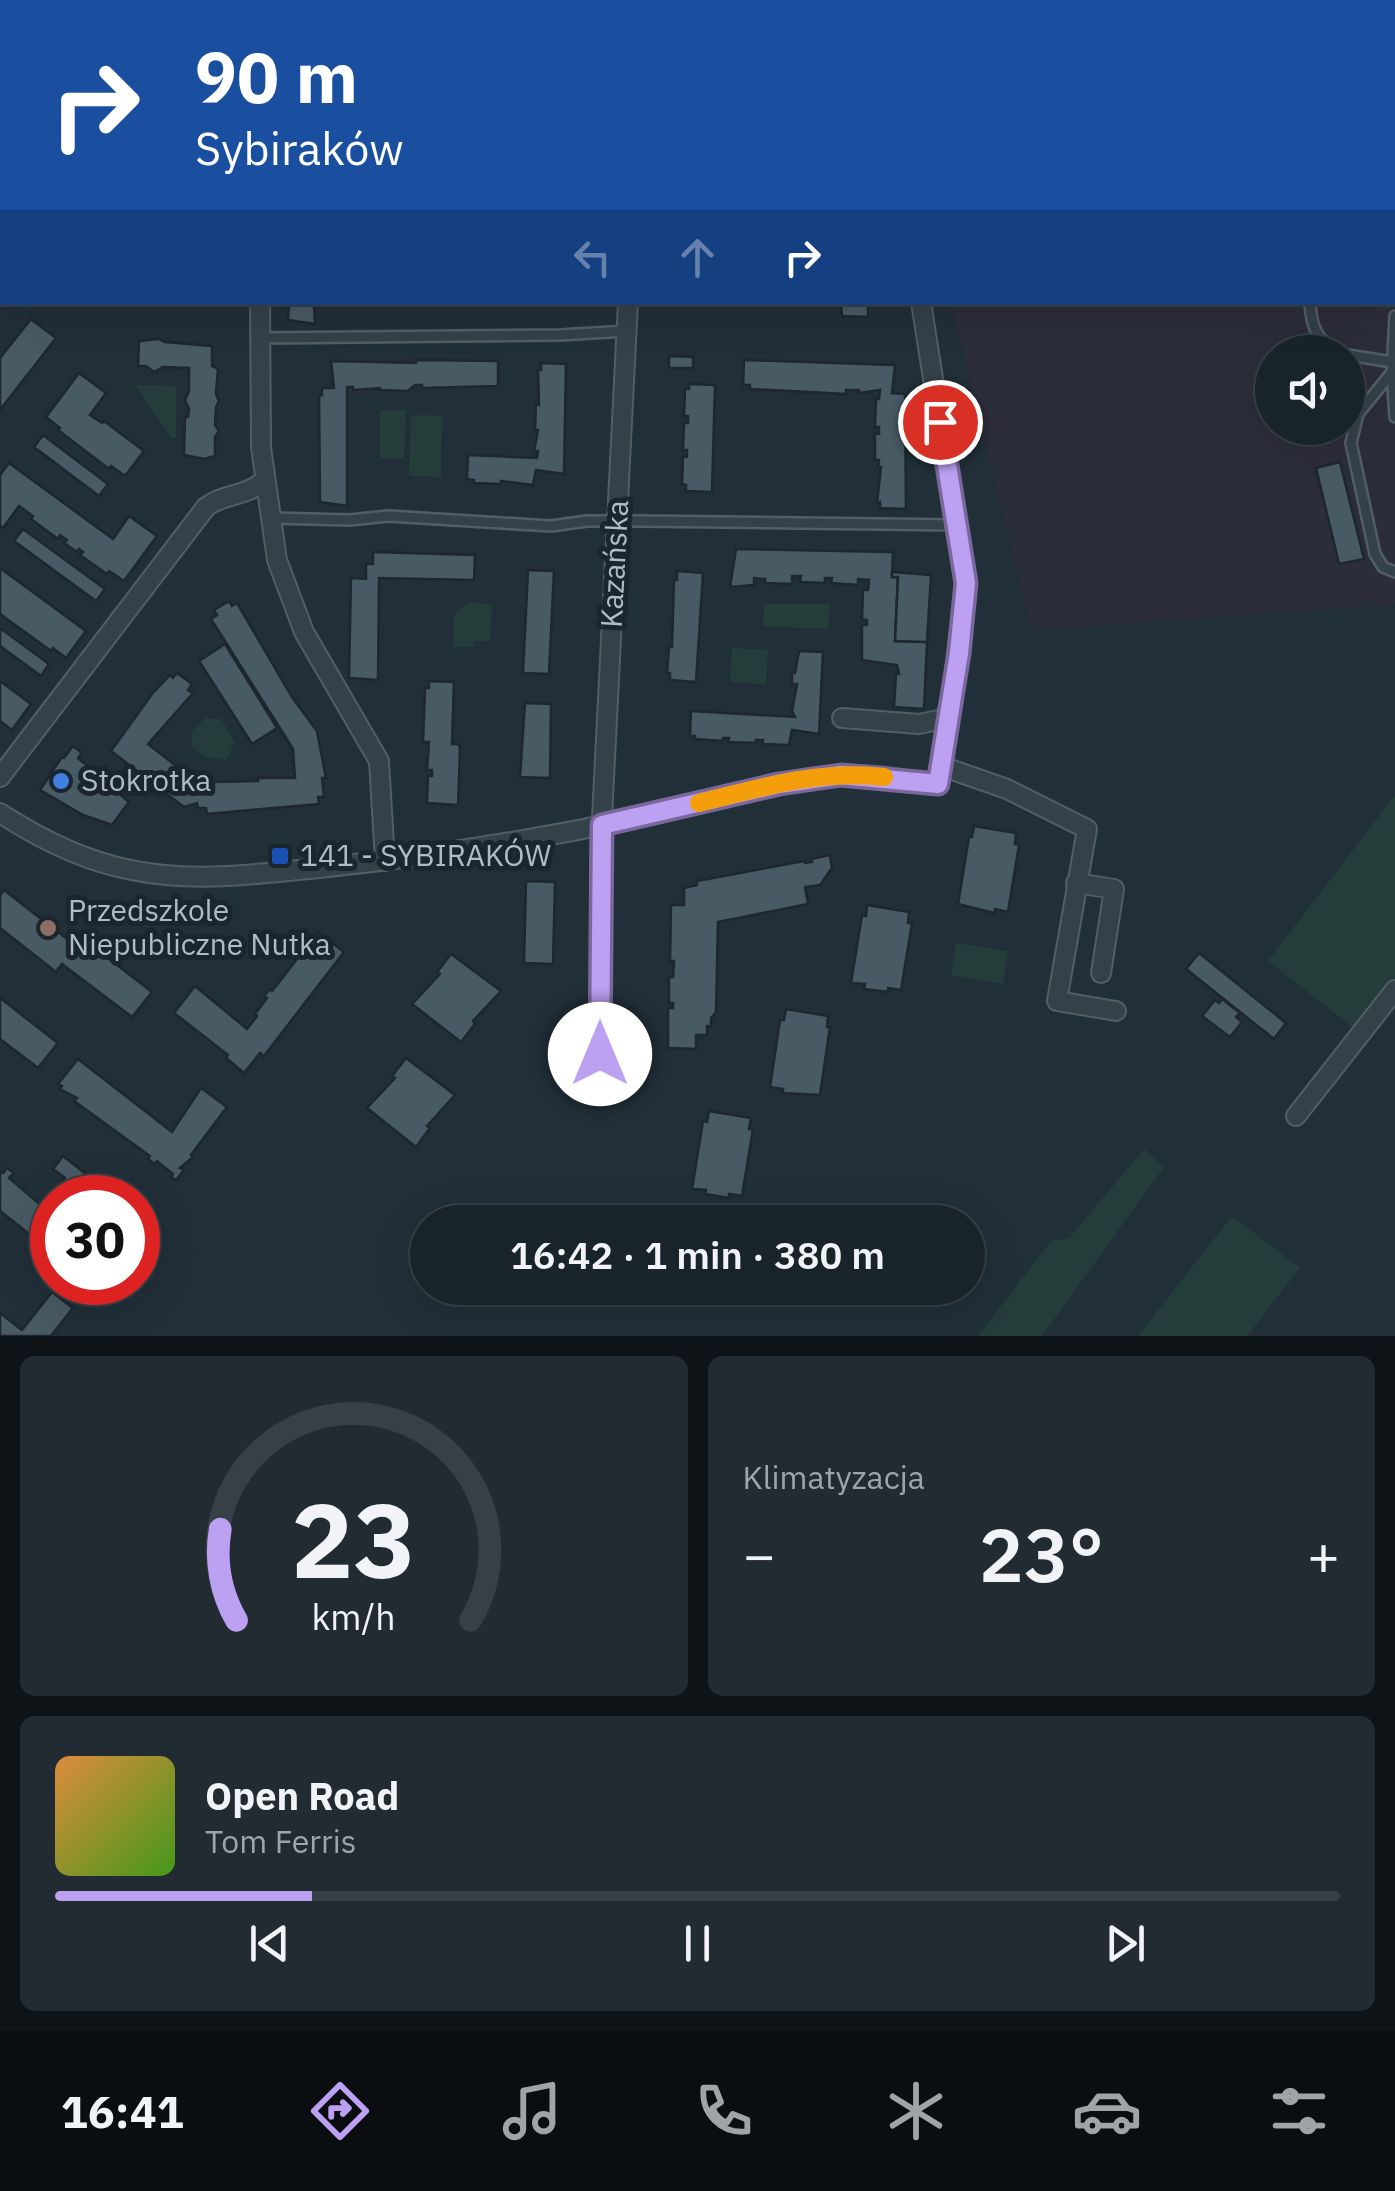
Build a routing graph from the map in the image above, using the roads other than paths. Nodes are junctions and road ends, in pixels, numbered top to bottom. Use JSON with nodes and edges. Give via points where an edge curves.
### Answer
{"nodes":[{"id":1,"x":260,"y":305,"type":"edge"},
{"id":2,"x":628,"y":305,"type":"edge"},
{"id":3,"x":922,"y":305,"type":"edge"},
{"id":4,"x":1310,"y":305,"type":"edge"},
{"id":5,"x":1395,"y":316,"type":"edge"},
{"id":6,"x":626,"y":331,"type":"junction"},
{"id":7,"x":1318,"y":335,"type":"edge"},
{"id":8,"x":259,"y":338,"type":"junction"},
{"id":9,"x":1365,"y":360,"type":"edge"},
{"id":10,"x":1393,"y":369,"type":"edge"},
{"id":11,"x":1395,"y":417,"type":"edge"},
{"id":12,"x":264,"y":480,"type":"junction"},
{"id":13,"x":244,"y":494,"type":"junction"},
{"id":14,"x":269,"y":512,"type":"junction"},
{"id":15,"x":617,"y":521,"type":"junction"},
{"id":16,"x":958,"y":524,"type":"junction"},
{"id":17,"x":1395,"y":572,"type":"edge"},
{"id":18,"x":948,"y":714,"type":"junction"},
{"id":19,"x":842,"y":718,"type":"dead end"},
{"id":20,"x":940,"y":775,"type":"junction"},
{"id":21,"x":0,"y":777,"type":"edge"},
{"id":22,"x":0,"y":813,"type":"edge"},
{"id":23,"x":602,"y":825,"type":"junction"},
{"id":24,"x":385,"y":861,"type":"junction"},
{"id":25,"x":1076,"y":883,"type":"junction"},
{"id":26,"x":1101,"y":973,"type":"dead end"},
{"id":27,"x":1395,"y":990,"type":"edge"},
{"id":28,"x":1116,"y":1010,"type":"dead end"},
{"id":29,"x":600,"y":1094,"type":"dead end"},
{"id":30,"x":1296,"y":1116,"type":"dead end"}],
"edges":[{"from":1,"to":8,"type":"street"},
{"from":2,"to":6,"type":"street","name":"Kazańska"},
{"from":3,"to":16,"type":"street"},
{"from":4,"to":7,"type":"lane"},
{"from":5,"to":10,"type":"lane"},
{"from":6,"to":8,"type":"lane"},
{"from":6,"to":15,"type":"street","name":"Kazańska"},
{"from":8,"to":12,"type":"street"},
{"from":9,"to":10,"type":"lane"},
{"from":10,"to":11,"type":"lane"},
{"from":10,"to":17,"type":"lane","via":[[1358,414],[1351,443],[1374,554]]},
{"from":12,"to":13,"type":"street"},
{"from":12,"to":14,"type":"street"},
{"from":13,"to":14,"type":"street"},
{"from":13,"to":21,"type":"street","via":[[206,508]]},
{"from":14,"to":15,"type":"lane","via":[[551,526]]},
{"from":14,"to":24,"type":"street","via":[[280,570],[304,632],[380,762]]},
{"from":15,"to":16,"type":"lane"},
{"from":15,"to":23,"type":"street","name":"Kazańska"},
{"from":16,"to":18,"type":"street","via":[[966,583]]},
{"from":18,"to":19,"type":"street","via":[[928,724]]},
{"from":18,"to":20,"type":"street"},
{"from":20,"to":23,"type":"street","via":[[841,775],[779,784]]},
{"from":20,"to":25,"type":"street","via":[[1007,789],[1087,829]]},
{"from":22,"to":24,"type":"street","via":[[86,858],[167,876]]},
{"from":23,"to":24,"type":"street"},
{"from":23,"to":29,"type":"street","name":"Kazańska"},
{"from":25,"to":26,"type":"street","via":[[1114,889]]},
{"from":25,"to":28,"type":"street","via":[[1057,1001]]},
{"from":27,"to":30,"type":"street"}]}
